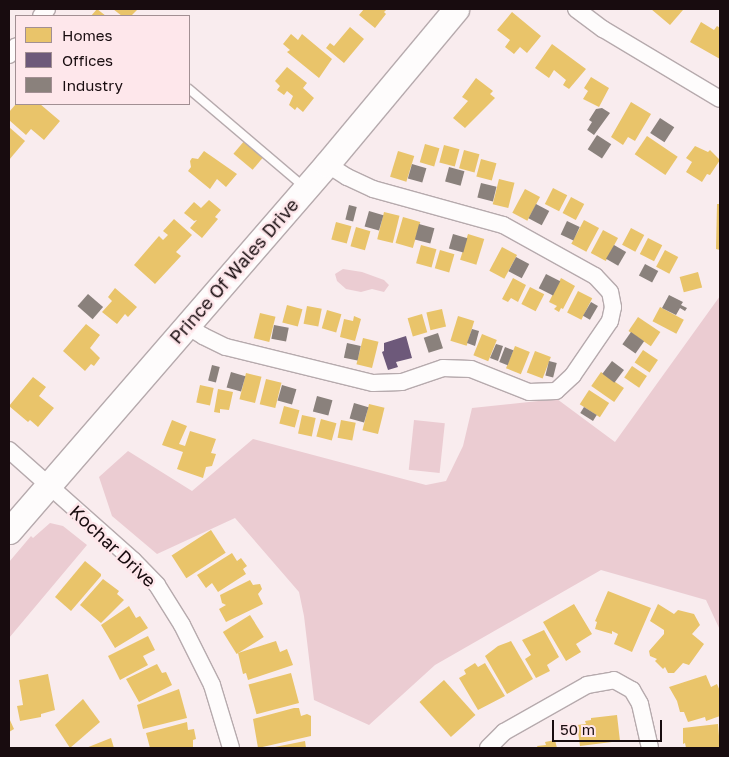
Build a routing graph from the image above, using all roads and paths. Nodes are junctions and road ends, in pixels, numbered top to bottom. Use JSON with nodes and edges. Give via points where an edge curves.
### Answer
{"nodes":[{"id":1,"x":456,"y":9,"type":"edge"},
{"id":2,"x":576,"y":9,"type":"edge"},
{"id":3,"x":190,"y":90,"type":"edge"},
{"id":4,"x":720,"y":99,"type":"edge"},
{"id":5,"x":328,"y":164,"type":"junction"},
{"id":6,"x":306,"y":188,"type":"junction"},
{"id":7,"x":187,"y":326,"type":"junction"},
{"id":8,"x":9,"y":450,"type":"edge"},
{"id":9,"x":48,"y":485,"type":"junction"},
{"id":10,"x":9,"y":531,"type":"edge"},
{"id":11,"x":231,"y":748,"type":"edge"},
{"id":12,"x":488,"y":748,"type":"edge"},
{"id":13,"x":650,"y":748,"type":"edge"}],
"edges":[{"from":1,"to":5,"type":"main road","name":"Prince Of Wales Drive"},
{"from":2,"to":4,"type":"street","via":[[603,29]]},
{"from":3,"to":6,"type":"lane"},
{"from":5,"to":6,"type":"main road","name":"Prince Of Wales Drive"},
{"from":5,"to":7,"type":"street","via":[[373,189],[503,225],[595,276],[610,292],[613,307],[610,321],[573,375],[556,391],[529,392],[471,369],[443,368],[402,382],[373,383],[226,347]]},
{"from":6,"to":7,"type":"main road","name":"Prince Of Wales Drive"},
{"from":7,"to":9,"type":"main road","name":"Prince Of Wales Drive"},
{"from":8,"to":9,"type":"street","name":"Kochar Drive"},
{"from":9,"to":10,"type":"main road","name":"Prince Of Wales Drive"},
{"from":9,"to":11,"type":"street","name":"Kochar Drive","via":[[157,585],[182,625],[212,685]]},
{"from":12,"to":13,"type":"street","via":[[504,732],[588,685],[614,680],[632,690],[640,704]]}]}
